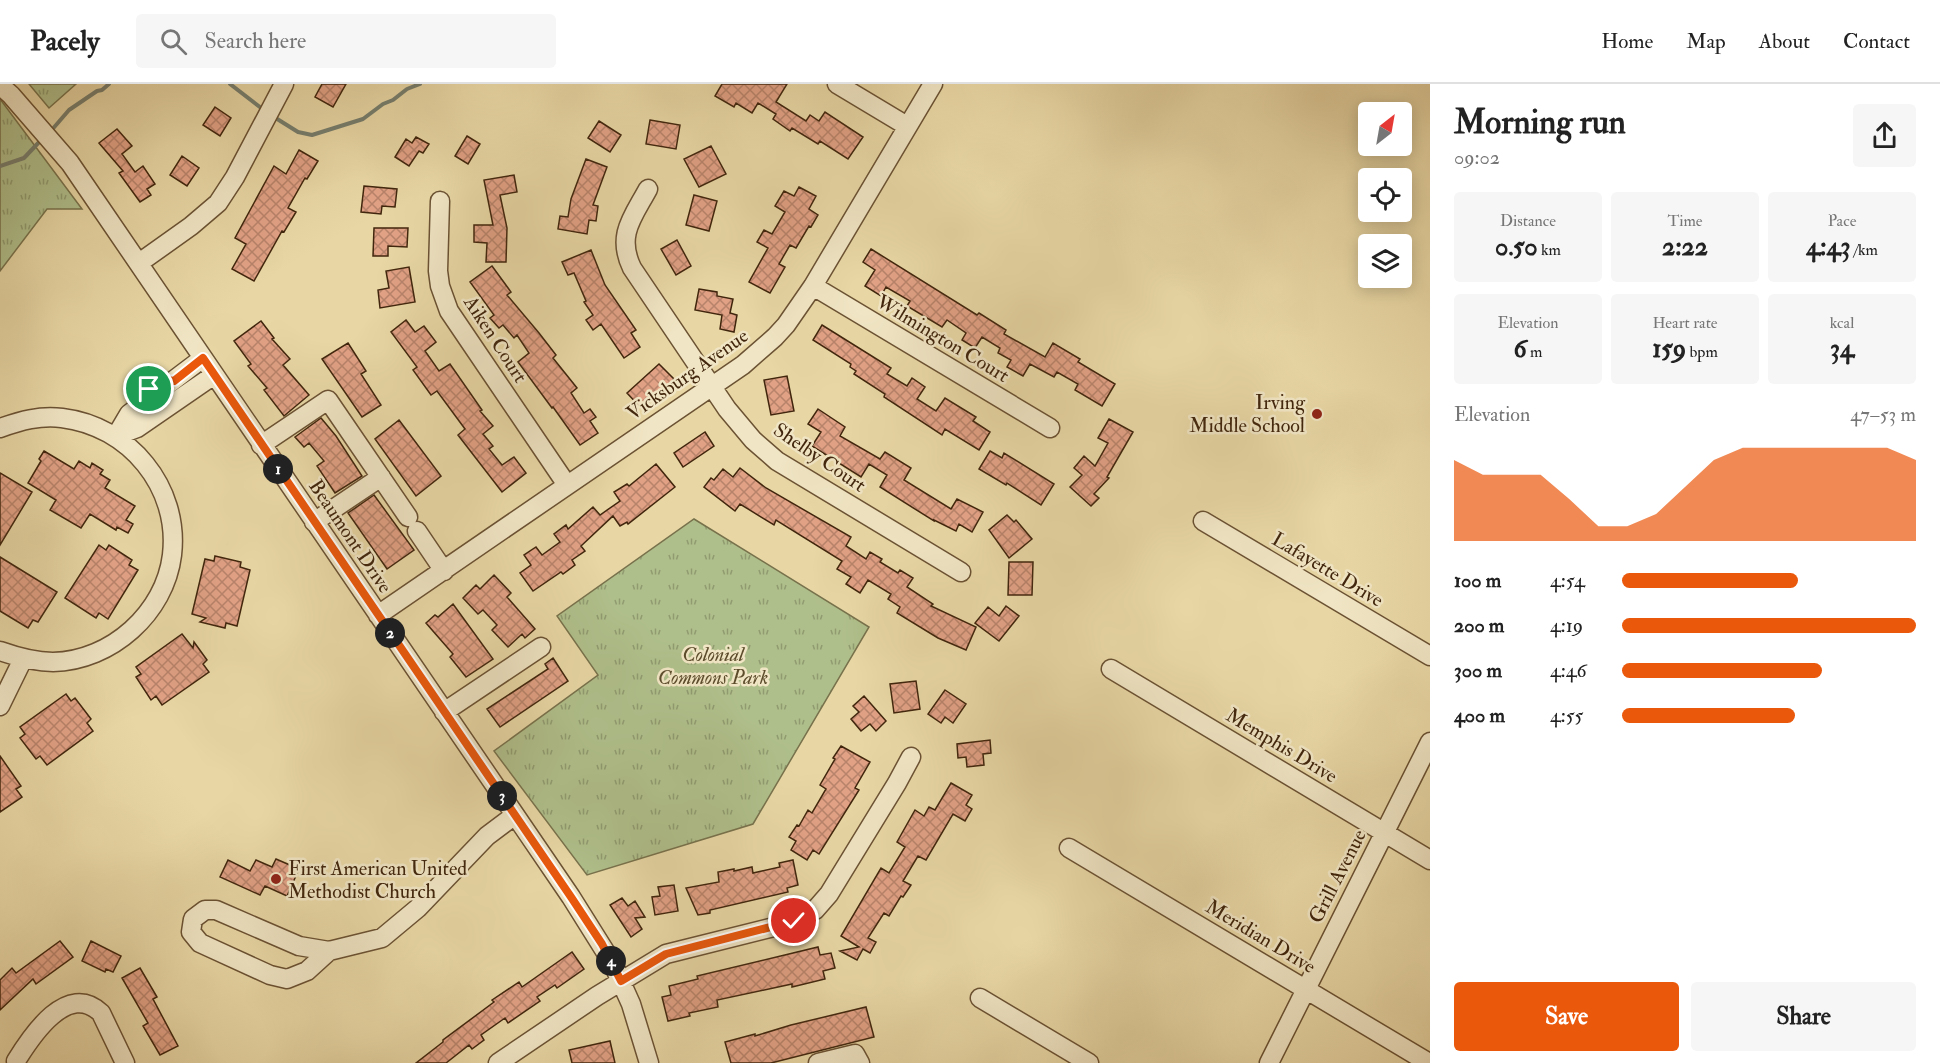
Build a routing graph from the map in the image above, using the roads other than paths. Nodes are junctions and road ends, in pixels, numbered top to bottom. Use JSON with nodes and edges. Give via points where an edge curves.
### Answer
{"nodes":[{"id":1,"x":284,"y":84,"type":"edge"},
{"id":2,"x":837,"y":84,"type":"edge"},
{"id":3,"x":933,"y":84,"type":"edge"},
{"id":4,"x":0,"y":85,"type":"edge"},
{"id":5,"x":907,"y":126,"type":"junction"},
{"id":6,"x":648,"y":189,"type":"dead end"},
{"id":7,"x":440,"y":201,"type":"dead end"},
{"id":8,"x":139,"y":263,"type":"junction"},
{"id":9,"x":813,"y":286,"type":"junction"},
{"id":10,"x":203,"y":358,"type":"junction"},
{"id":11,"x":214,"y":375,"type":"junction"},
{"id":12,"x":712,"y":386,"type":"junction"},
{"id":13,"x":0,"y":428,"type":"edge"},
{"id":14,"x":1050,"y":428,"type":"dead end"},
{"id":15,"x":116,"y":436,"type":"junction"},
{"id":16,"x":261,"y":445,"type":"junction"},
{"id":17,"x":381,"y":477,"type":"junction"},
{"id":18,"x":567,"y":485,"type":"junction"},
{"id":19,"x":1203,"y":521,"type":"dead end"},
{"id":20,"x":314,"y":522,"type":"junction"},
{"id":21,"x":444,"y":571,"type":"junction"},
{"id":22,"x":962,"y":572,"type":"dead end"},
{"id":23,"x":378,"y":615,"type":"junction"},
{"id":24,"x":541,"y":647,"type":"dead end"},
{"id":25,"x":0,"y":651,"type":"edge"},
{"id":26,"x":1430,"y":656,"type":"edge"},
{"id":27,"x":23,"y":659,"type":"junction"},
{"id":28,"x":1112,"y":669,"type":"dead end"},
{"id":29,"x":0,"y":706,"type":"edge"},
{"id":30,"x":444,"y":712,"type":"junction"},
{"id":31,"x":1430,"y":742,"type":"edge"},
{"id":32,"x":911,"y":758,"type":"dead end"},
{"id":33,"x":515,"y":815,"type":"junction"},
{"id":34,"x":1384,"y":832,"type":"junction"},
{"id":35,"x":1069,"y":848,"type":"dead end"},
{"id":36,"x":1430,"y":860,"type":"edge"},
{"id":37,"x":329,"y":951,"type":"junction"},
{"id":38,"x":621,"y":981,"type":"junction"},
{"id":39,"x":1306,"y":990,"type":"junction"},
{"id":40,"x":981,"y":998,"type":"dead end"},
{"id":41,"x":16,"y":1061,"type":"dead end"},
{"id":42,"x":125,"y":1063,"type":"edge"},
{"id":43,"x":498,"y":1063,"type":"edge"},
{"id":44,"x":649,"y":1063,"type":"edge"},
{"id":45,"x":818,"y":1063,"type":"edge"},
{"id":46,"x":860,"y":1063,"type":"edge"},
{"id":47,"x":1089,"y":1063,"type":"edge"},
{"id":48,"x":1269,"y":1063,"type":"edge"},
{"id":49,"x":1429,"y":1063,"type":"edge"}],
"edges":[{"from":1,"to":8,"type":"street","via":[[218,204]]},
{"from":2,"to":5,"type":"street"},
{"from":3,"to":5,"type":"street","name":"Vicksburg Avenue"},
{"from":4,"to":8,"type":"street","name":"Beaumont Drive","via":[[60,150]]},
{"from":5,"to":9,"type":"street","name":"Vicksburg Avenue"},
{"from":6,"to":12,"type":"street","name":"Shelby Court","via":[[626,230],[628,259]]},
{"from":7,"to":18,"type":"street","name":"Aiken Court","via":[[438,271],[449,312]]},
{"from":8,"to":10,"type":"street","name":"Beaumont Drive"},
{"from":9,"to":12,"type":"street","name":"Vicksburg Avenue","via":[[775,337]]},
{"from":9,"to":14,"type":"street","name":"Wilmington Court"},
{"from":10,"to":11,"type":"street","name":"Beaumont Drive"},
{"from":10,"to":15,"type":"street","via":[[129,414]]},
{"from":11,"to":15,"type":"street","via":[[137,428]]},
{"from":11,"to":16,"type":"street","name":"Beaumont Drive"},
{"from":12,"to":18,"type":"street","name":"Vicksburg Avenue"},
{"from":12,"to":22,"type":"street","name":"Shelby Court","via":[[753,440],[777,460]]},
{"from":13,"to":15,"type":"street","via":[[31,418],[61,417],[90,423]]},
{"from":15,"to":27,"type":"street","via":[[142,458],[160,486],[171,520],[172,555],[162,590],[143,620],[116,643],[83,657],[53,662]]},
{"from":16,"to":17,"type":"street","via":[[328,400]]},
{"from":16,"to":20,"type":"street","name":"Beaumont Drive"},
{"from":17,"to":20,"type":"street"},
{"from":17,"to":21,"type":"street"},
{"from":18,"to":21,"type":"street","name":"Vicksburg Avenue"},
{"from":19,"to":26,"type":"street","name":"Lafayette Drive"},
{"from":20,"to":23,"type":"street","name":"Beaumont Drive"},
{"from":21,"to":23,"type":"street","name":"Vicksburg Avenue"},
{"from":23,"to":30,"type":"street","name":"Beaumont Drive"},
{"from":24,"to":30,"type":"street"},
{"from":25,"to":27,"type":"street"},
{"from":27,"to":29,"type":"street"},
{"from":28,"to":34,"type":"street","name":"Memphis Drive"},
{"from":30,"to":33,"type":"street","name":"Beaumont Drive"},
{"from":31,"to":34,"type":"street","name":"Grill Avenue"},
{"from":32,"to":38,"type":"street","via":[[829,894],[805,917],[666,954]]},
{"from":33,"to":37,"type":"street","via":[[487,836],[418,908],[382,938]]},
{"from":33,"to":38,"type":"street","name":"Beaumont Drive","via":[[602,944]]},
{"from":34,"to":36,"type":"street","name":"Memphis Drive"},
{"from":34,"to":39,"type":"street","name":"Grill Avenue"},
{"from":35,"to":39,"type":"street","name":"Meridian Drive"},
{"from":37,"to":37,"type":"street","via":[[299,946],[216,910],[205,910],[193,918],[191,932],[200,944],[270,975],[287,979],[307,971]]},
{"from":38,"to":43,"type":"street"},
{"from":38,"to":44,"type":"street","name":"Beaumont Drive"},
{"from":39,"to":48,"type":"street","name":"Grill Avenue"},
{"from":39,"to":49,"type":"street","name":"Meridian Drive"},
{"from":40,"to":47,"type":"street"},
{"from":41,"to":42,"type":"street","via":[[32,1035],[54,1015],[69,1004],[82,1002],[101,1013]]},
{"from":45,"to":46,"type":"street","via":[[855,1054]]}]}
